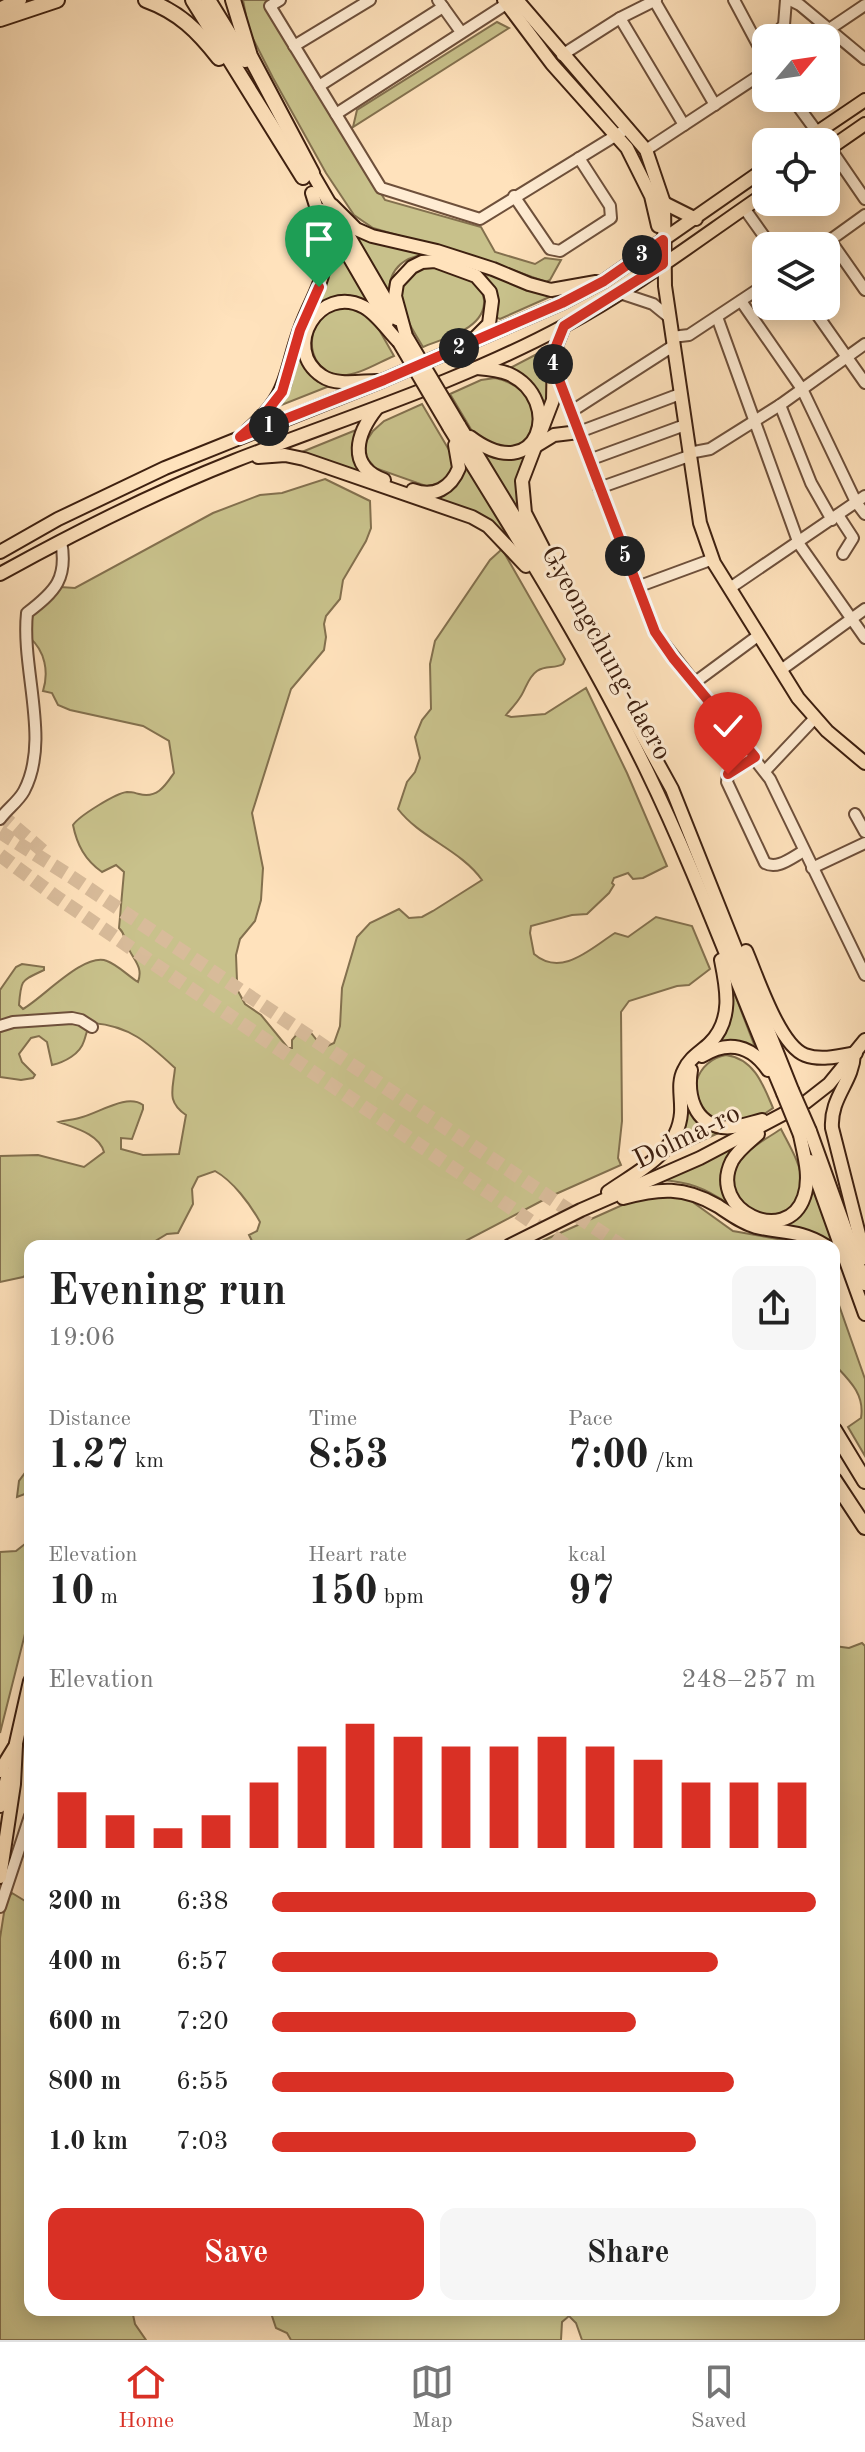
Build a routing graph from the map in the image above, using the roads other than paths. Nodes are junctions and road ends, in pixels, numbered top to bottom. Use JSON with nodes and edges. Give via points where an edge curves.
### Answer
{"nodes":[{"id":1,"x":19,"y":0,"type":"edge"},
{"id":2,"x":57,"y":0,"type":"edge"},
{"id":3,"x":146,"y":0,"type":"edge"},
{"id":4,"x":193,"y":0,"type":"edge"},
{"id":5,"x":208,"y":0,"type":"edge"},
{"id":6,"x":233,"y":0,"type":"edge"},
{"id":7,"x":280,"y":0,"type":"edge"},
{"id":8,"x":370,"y":0,"type":"edge"},
{"id":9,"x":655,"y":0,"type":"edge"},
{"id":10,"x":734,"y":0,"type":"edge"},
{"id":11,"x":788,"y":0,"type":"edge"},
{"id":12,"x":510,"y":1,"type":"edge"},
{"id":13,"x":440,"y":4,"type":"edge"},
{"id":14,"x":865,"y":5,"type":"edge"},
{"id":15,"x":0,"y":10,"type":"edge"},
{"id":16,"x":620,"y":18,"type":"junction"},
{"id":17,"x":0,"y":19,"type":"edge"},
{"id":18,"x":784,"y":24,"type":"edge"},
{"id":19,"x":824,"y":24,"type":"edge"},
{"id":20,"x":837,"y":24,"type":"edge"},
{"id":21,"x":752,"y":29,"type":"edge"},
{"id":22,"x":461,"y":32,"type":"junction"},
{"id":23,"x":840,"y":38,"type":"edge"},
{"id":24,"x":294,"y":46,"type":"junction"},
{"id":25,"x":562,"y":55,"type":"junction"},
{"id":26,"x":865,"y":59,"type":"edge"},
{"id":27,"x":752,"y":80,"type":"edge"},
{"id":28,"x":319,"y":86,"type":"junction"},
{"id":29,"x":865,"y":100,"type":"edge"},
{"id":30,"x":715,"y":105,"type":"junction"},
{"id":31,"x":336,"y":114,"type":"junction"},
{"id":32,"x":865,"y":124,"type":"edge"},
{"id":33,"x":684,"y":125,"type":"junction"},
{"id":34,"x":823,"y":128,"type":"edge"},
{"id":35,"x":281,"y":129,"type":"junction"},
{"id":36,"x":622,"y":131,"type":"junction"},
{"id":37,"x":840,"y":142,"type":"edge"},
{"id":38,"x":646,"y":150,"type":"junction"},
{"id":39,"x":579,"y":158,"type":"junction"},
{"id":40,"x":840,"y":166,"type":"edge"},
{"id":41,"x":308,"y":175,"type":"junction"},
{"id":42,"x":752,"y":178,"type":"edge"},
{"id":43,"x":312,"y":193,"type":"junction"},
{"id":44,"x":514,"y":196,"type":"junction"},
{"id":45,"x":865,"y":199,"type":"edge"},
{"id":46,"x":664,"y":203,"type":"junction"},
{"id":47,"x":752,"y":203,"type":"edge"},
{"id":48,"x":332,"y":205,"type":"junction"},
{"id":49,"x":744,"y":208,"type":"junction"},
{"id":50,"x":865,"y":215,"type":"edge"},
{"id":51,"x":696,"y":219,"type":"junction"},
{"id":52,"x":761,"y":232,"type":"edge"},
{"id":53,"x":840,"y":233,"type":"edge"},
{"id":54,"x":663,"y":240,"type":"junction"},
{"id":55,"x":840,"y":260,"type":"edge"},
{"id":56,"x":663,"y":264,"type":"junction"},
{"id":57,"x":604,"y":281,"type":"junction"},
{"id":58,"x":865,"y":290,"type":"edge"},
{"id":59,"x":620,"y":293,"type":"junction"},
{"id":60,"x":752,"y":294,"type":"edge"},
{"id":61,"x":741,"y":301,"type":"junction"},
{"id":62,"x":669,"y":317,"type":"junction"},
{"id":63,"x":717,"y":317,"type":"junction"},
{"id":64,"x":821,"y":320,"type":"edge"},
{"id":65,"x":564,"y":326,"type":"junction"},
{"id":66,"x":402,"y":339,"type":"junction"},
{"id":67,"x":672,"y":341,"type":"junction"},
{"id":68,"x":470,"y":344,"type":"junction"},
{"id":69,"x":865,"y":344,"type":"edge"},
{"id":70,"x":847,"y":357,"type":"junction"},
{"id":71,"x":553,"y":364,"type":"junction"},
{"id":72,"x":474,"y":368,"type":"junction"},
{"id":73,"x":384,"y":380,"type":"junction"},
{"id":74,"x":865,"y":383,"type":"edge"},
{"id":75,"x":802,"y":389,"type":"junction"},
{"id":76,"x":680,"y":394,"type":"junction"},
{"id":77,"x":780,"y":405,"type":"junction"},
{"id":78,"x":379,"y":406,"type":"junction"},
{"id":79,"x":572,"y":411,"type":"junction"},
{"id":80,"x":755,"y":420,"type":"junction"},
{"id":81,"x":685,"y":425,"type":"junction"},
{"id":82,"x":454,"y":426,"type":"junction"},
{"id":83,"x":579,"y":432,"type":"junction"},
{"id":84,"x":240,"y":437,"type":"junction"},
{"id":85,"x":534,"y":448,"type":"junction"},
{"id":86,"x":689,"y":454,"type":"junction"},
{"id":87,"x":589,"y":460,"type":"junction"},
{"id":88,"x":231,"y":462,"type":"junction"},
{"id":89,"x":599,"y":488,"type":"junction"},
{"id":90,"x":861,"y":499,"type":"edge"},
{"id":91,"x":865,"y":514,"type":"edge"},
{"id":92,"x":835,"y":518,"type":"junction"},
{"id":93,"x":61,"y":541,"type":"junction"},
{"id":94,"x":799,"y":544,"type":"junction"},
{"id":95,"x":0,"y":552,"type":"edge"},
{"id":96,"x":843,"y":554,"type":"dead end"},
{"id":97,"x":713,"y":559,"type":"junction"},
{"id":98,"x":0,"y":574,"type":"edge"},
{"id":99,"x":637,"y":587,"type":"junction"},
{"id":100,"x":730,"y":588,"type":"junction"},
{"id":101,"x":865,"y":609,"type":"edge"},
{"id":102,"x":852,"y":619,"type":"junction"},
{"id":103,"x":759,"y":635,"type":"junction"},
{"id":104,"x":865,"y":638,"type":"edge"},
{"id":105,"x":591,"y":642,"type":"junction"},
{"id":106,"x":781,"y":670,"type":"junction"},
{"id":107,"x":694,"y":683,"type":"junction"},
{"id":108,"x":615,"y":707,"type":"junction"},
{"id":109,"x":815,"y":718,"type":"junction"},
{"id":110,"x":755,"y":757,"type":"junction"},
{"id":111,"x":865,"y":763,"type":"edge"},
{"id":112,"x":765,"y":771,"type":"junction"},
{"id":113,"x":855,"y":814,"type":"dead end"},
{"id":114,"x":0,"y":819,"type":"edge"},
{"id":115,"x":865,"y":832,"type":"edge"},
{"id":116,"x":865,"y":843,"type":"edge"},
{"id":117,"x":804,"y":851,"type":"junction"},
{"id":118,"x":812,"y":868,"type":"junction"},
{"id":119,"x":722,"y":910,"type":"junction"},
{"id":120,"x":716,"y":934,"type":"junction"},
{"id":121,"x":865,"y":975,"type":"edge"},
{"id":122,"x":0,"y":1026,"type":"edge"},
{"id":123,"x":92,"y":1027,"type":"dead end"},
{"id":124,"x":865,"y":1040,"type":"edge"},
{"id":125,"x":859,"y":1052,"type":"edge"},
{"id":126,"x":787,"y":1091,"type":"junction"},
{"id":127,"x":778,"y":1115,"type":"junction"},
{"id":128,"x":805,"y":1133,"type":"junction"},
{"id":129,"x":581,"y":1210,"type":"junction"},
{"id":130,"x":521,"y":1240,"type":"edge"},
{"id":131,"x":817,"y":1240,"type":"edge"},
{"id":132,"x":840,"y":1258,"type":"edge"},
{"id":133,"x":865,"y":1258,"type":"edge"},
{"id":134,"x":860,"y":1285,"type":"edge"},
{"id":135,"x":865,"y":1314,"type":"edge"},
{"id":136,"x":840,"y":1440,"type":"edge"},
{"id":137,"x":865,"y":1481,"type":"edge"},
{"id":138,"x":840,"y":1489,"type":"edge"},
{"id":139,"x":865,"y":1527,"type":"edge"},
{"id":140,"x":24,"y":1708,"type":"edge"},
{"id":141,"x":16,"y":1745,"type":"junction"},
{"id":142,"x":0,"y":1771,"type":"edge"},
{"id":143,"x":0,"y":1806,"type":"edge"},
{"id":144,"x":24,"y":1834,"type":"edge"},
{"id":145,"x":0,"y":1877,"type":"edge"},
{"id":146,"x":0,"y":1907,"type":"edge"}],
"edges":[{"from":1,"to":15,"type":"highway"},
{"from":2,"to":17,"type":"highway"},
{"from":3,"to":35,"type":"highway","via":[[196,29]]},
{"from":4,"to":35,"type":"highway"},
{"from":5,"to":35,"type":"highway"},
{"from":6,"to":35,"type":"highway"},
{"from":7,"to":24,"type":"street","via":[[270,6]]},
{"from":8,"to":24,"type":"street"},
{"from":9,"to":16,"type":"street"},
{"from":9,"to":30,"type":"street"},
{"from":10,"to":21,"type":"street"},
{"from":11,"to":18,"type":"street"},
{"from":11,"to":19,"type":"street"},
{"from":12,"to":22,"type":"street"},
{"from":12,"to":25,"type":"main road"},
{"from":12,"to":36,"type":"main road","via":[[552,64]]},
{"from":13,"to":22,"type":"street"},
{"from":13,"to":28,"type":"street"},
{"from":14,"to":20,"type":"street"},
{"from":16,"to":25,"type":"street"},
{"from":16,"to":33,"type":"street"},
{"from":22,"to":31,"type":"street"},
{"from":23,"to":26,"type":"street"},
{"from":24,"to":28,"type":"street"},
{"from":25,"to":36,"type":"main road"},
{"from":27,"to":30,"type":"street"},
{"from":28,"to":31,"type":"street"},
{"from":29,"to":34,"type":"main road"},
{"from":30,"to":33,"type":"street"},
{"from":31,"to":44,"type":"street","via":[[381,188],[480,219]]},
{"from":32,"to":37,"type":"main road"},
{"from":33,"to":38,"type":"street"},
{"from":35,"to":41,"type":"highway"},
{"from":36,"to":38,"type":"main road"},
{"from":36,"to":39,"type":"street"},
{"from":36,"to":54,"type":"main road","via":[[651,196]]},
{"from":38,"to":46,"type":"main road"},
{"from":39,"to":44,"type":"street"},
{"from":39,"to":44,"type":"street","via":[[610,206],[611,218],[560,251],[550,249]]},
{"from":40,"to":45,"type":"street"},
{"from":41,"to":43,"type":"main road","name":"Gyeongchung-daero"},
{"from":41,"to":48,"type":"main road","name":"Gyeongchung-daero"},
{"from":42,"to":51,"type":"main road"},
{"from":43,"to":66,"type":"main road","name":"Gyeongchung-daero"},
{"from":43,"to":84,"type":"main road","via":[[325,245],[323,274],[282,392]]},
{"from":46,"to":51,"type":"main road"},
{"from":46,"to":54,"type":"main road"},
{"from":47,"to":49,"type":"main road"},
{"from":48,"to":57,"type":"main road","via":[[356,229],[372,236],[437,251],[540,287],[551,290]]},
{"from":48,"to":66,"type":"main road","name":"Gyeongchung-daero"},
{"from":49,"to":52,"type":"street"},
{"from":49,"to":56,"type":"main road"},
{"from":50,"to":53,"type":"street"},
{"from":51,"to":54,"type":"main road"},
{"from":54,"to":56,"type":"main road"},
{"from":54,"to":57,"type":"main road"},
{"from":55,"to":58,"type":"street"},
{"from":56,"to":59,"type":"main road"},
{"from":56,"to":62,"type":"main road"},
{"from":57,"to":68,"type":"main road"},
{"from":59,"to":62,"type":"street","via":[[653,304]]},
{"from":59,"to":65,"type":"main road"},
{"from":60,"to":61,"type":"street"},
{"from":61,"to":63,"type":"street"},
{"from":61,"to":75,"type":"street"},
{"from":62,"to":67,"type":"main road"},
{"from":63,"to":67,"type":"street"},
{"from":63,"to":80,"type":"street"},
{"from":64,"to":70,"type":"street"},
{"from":65,"to":71,"type":"main road"},
{"from":65,"to":72,"type":"main road"},
{"from":66,"to":68,"type":"main road","via":[[397,283],[412,267],[435,261],[476,276],[490,292],[489,324]]},
{"from":66,"to":73,"type":"main road","via":[[367,308],[349,302],[325,306],[306,327],[306,355],[321,376]]},
{"from":66,"to":82,"type":"main road","name":"Gyeongchung-daero","bridge":true},
{"from":67,"to":76,"type":"main road"},
{"from":67,"to":79,"type":"street"},
{"from":68,"to":73,"type":"main road"},
{"from":69,"to":70,"type":"street"},
{"from":70,"to":74,"type":"street"},
{"from":70,"to":75,"type":"street"},
{"from":71,"to":79,"type":"street"},
{"from":71,"to":85,"type":"main road","via":[[553,400]]},
{"from":72,"to":78,"type":"main road"},
{"from":72,"to":82,"type":"main road","via":[[509,374],[531,391],[539,425],[528,447],[516,454],[492,452]]},
{"from":73,"to":84,"type":"main road"},
{"from":75,"to":77,"type":"street"},
{"from":75,"to":90,"type":"street"},
{"from":76,"to":81,"type":"main road"},
{"from":76,"to":83,"type":"street"},
{"from":77,"to":80,"type":"street"},
{"from":77,"to":92,"type":"street","via":[[811,483]]},
{"from":78,"to":82,"type":"main road","via":[[362,426],[361,461],[377,477],[420,493],[447,487],[455,479],[459,456]]},
{"from":78,"to":88,"type":"main road"},
{"from":79,"to":83,"type":"street"},
{"from":80,"to":86,"type":"street","via":[[710,449]]},
{"from":80,"to":94,"type":"street"},
{"from":81,"to":86,"type":"main road"},
{"from":81,"to":87,"type":"street"},
{"from":82,"to":105,"type":"main road","name":"Gyeongchung-daero"},
{"from":82,"to":108,"type":"main road","name":"Gyeongchung-daero"},
{"from":83,"to":85,"type":"main road","via":[[554,435]]},
{"from":83,"to":87,"type":"street"},
{"from":84,"to":95,"type":"main road","via":[[58,519]]},
{"from":85,"to":105,"type":"main road","via":[[522,481],[525,513]]},
{"from":86,"to":89,"type":"street"},
{"from":86,"to":97,"type":"main road","via":[[700,523]]},
{"from":87,"to":89,"type":"street"},
{"from":88,"to":93,"type":"main road"},
{"from":88,"to":108,"type":"main road","via":[[269,455],[304,459],[488,526],[521,557]]},
{"from":89,"to":99,"type":"street"},
{"from":90,"to":91,"type":"street"},
{"from":90,"to":92,"type":"street"},
{"from":92,"to":94,"type":"street"},
{"from":92,"to":96,"type":"street","via":[[853,538]]},
{"from":93,"to":98,"type":"main road"},
{"from":93,"to":114,"type":"street","via":[[61,576],[27,613],[37,739],[32,771],[19,799]]},
{"from":94,"to":100,"type":"street"},
{"from":94,"to":102,"type":"street"},
{"from":97,"to":99,"type":"street"},
{"from":97,"to":100,"type":"main road"},
{"from":99,"to":107,"type":"street","via":[[655,632]]},
{"from":100,"to":103,"type":"main road"},
{"from":101,"to":102,"type":"street"},
{"from":102,"to":104,"type":"street"},
{"from":102,"to":106,"type":"street"},
{"from":103,"to":106,"type":"main road"},
{"from":103,"to":107,"type":"street"},
{"from":105,"to":119,"type":"main road","name":"Gyeongchung-daero","via":[[672,789]]},
{"from":106,"to":109,"type":"main road"},
{"from":107,"to":110,"type":"street"},
{"from":108,"to":120,"type":"main road","name":"Gyeongchung-daero","via":[[675,829]]},
{"from":109,"to":111,"type":"main road"},
{"from":109,"to":112,"type":"street"},
{"from":110,"to":112,"type":"street"},
{"from":110,"to":117,"type":"street","via":[[728,774],[727,782],[765,863],[779,865]]},
{"from":112,"to":117,"type":"street"},
{"from":113,"to":115,"type":"street"},
{"from":116,"to":118,"type":"street"},
{"from":117,"to":118,"type":"street"},
{"from":118,"to":121,"type":"street"},
{"from":119,"to":125,"type":"main road","via":[[793,1047],[819,1058]]},
{"from":119,"to":126,"type":"main road","name":"Gyeongchung-daero"},
{"from":120,"to":126,"type":"main road","name":"Gyeongchung-daero"},
{"from":120,"to":129,"type":"main road","via":[[727,1007],[711,1042],[683,1071],[682,1110],[672,1142],[653,1162]]},
{"from":122,"to":123,"type":"street","via":[[72,1018]]},
{"from":124,"to":125,"type":"main road","name":"Dolma-ro"},
{"from":125,"to":127,"type":"main road","name":"Dolma-ro","via":[[806,1102]]},
{"from":125,"to":133,"type":"main road","via":[[831,1112]]},
{"from":126,"to":127,"type":"main road","via":[[751,1051],[737,1046],[711,1051],[690,1072],[692,1102],[709,1123],[724,1127]]},
{"from":126,"to":128,"type":"main road","name":"Gyeongchung-daero","bridge":true},
{"from":127,"to":128,"type":"main road","via":[[743,1147],[727,1176],[729,1192],[749,1216],[785,1219],[796,1210],[804,1198]]},
{"from":127,"to":129,"type":"main road","name":"Dolma-ro","via":[[700,1158]]},
{"from":128,"to":134,"type":"main road","name":"Gyeongchung-daero"},
{"from":129,"to":130,"type":"main road","name":"Dolma-ro"},
{"from":129,"to":131,"type":"main road","via":[[653,1190],[671,1191],[709,1201],[754,1226]]},
{"from":132,"to":134,"type":"main road"},
{"from":134,"to":135,"type":"main road","name":"Gyeongchung-daero"},
{"from":136,"to":137,"type":"highway"},
{"from":138,"to":139,"type":"highway"},
{"from":140,"to":141,"type":"main road"},
{"from":141,"to":142,"type":"main road"},
{"from":141,"to":143,"type":"main road"},
{"from":141,"to":145,"type":"main road"},
{"from":144,"to":146,"type":"street"}]}
